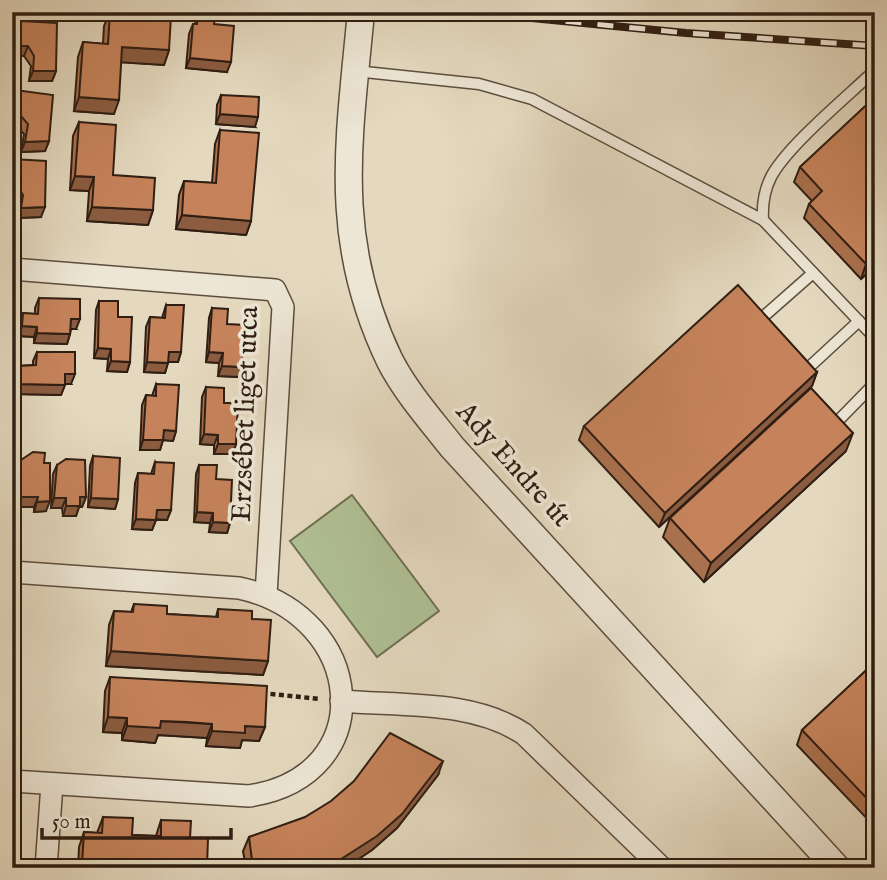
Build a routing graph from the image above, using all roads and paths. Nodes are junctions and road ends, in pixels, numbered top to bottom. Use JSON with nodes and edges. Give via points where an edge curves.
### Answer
{"nodes":[{"id":1,"x":361,"y":12,"type":"edge"},
{"id":2,"x":875,"y":70,"type":"edge"},
{"id":3,"x":355,"y":71,"type":"junction"},
{"id":4,"x":763,"y":219,"type":"junction"},
{"id":5,"x":12,"y":269,"type":"edge"},
{"id":6,"x":813,"y":272,"type":"junction"},
{"id":7,"x":763,"y":317,"type":"edge"},
{"id":8,"x":859,"y":321,"type":"junction"},
{"id":9,"x":875,"y":338,"type":"edge"},
{"id":10,"x":806,"y":370,"type":"edge"},
{"id":11,"x":875,"y":383,"type":"edge"},
{"id":12,"x":834,"y":425,"type":"edge"},
{"id":13,"x":12,"y":572,"type":"edge"},
{"id":14,"x":266,"y":596,"type":"junction"},
{"id":15,"x":258,"y":693,"type":"edge"},
{"id":16,"x":341,"y":701,"type":"junction"},
{"id":17,"x":12,"y":781,"type":"edge"},
{"id":18,"x":52,"y":784,"type":"junction"},
{"id":19,"x":46,"y":868,"type":"edge"},
{"id":20,"x":662,"y":868,"type":"edge"},
{"id":21,"x":837,"y":868,"type":"edge"}],
"edges":[{"from":1,"to":3,"type":"street","name":"Ady Endre út"},
{"from":2,"to":4,"type":"lane","via":[[772,174],[765,191]]},
{"from":3,"to":4,"type":"lane","via":[[479,84],[532,99]]},
{"from":3,"to":21,"type":"street","name":"Ady Endre út","via":[[346,175],[351,242],[365,298],[391,362],[452,447]]},
{"from":4,"to":6,"type":"lane"},
{"from":5,"to":14,"type":"street","name":"Erzsébet liget utca","via":[[275,290],[281,296]]},
{"from":6,"to":7,"type":"lane"},
{"from":6,"to":8,"type":"lane"},
{"from":8,"to":9,"type":"lane"},
{"from":8,"to":10,"type":"lane"},
{"from":11,"to":12,"type":"lane"},
{"from":13,"to":14,"type":"street","via":[[239,588]]},
{"from":14,"to":16,"type":"street","via":[[295,609],[320,635],[338,671]]},
{"from":15,"to":16,"type":"path"},
{"from":16,"to":18,"type":"street","via":[[324,756],[302,779],[268,793],[248,796]]},
{"from":16,"to":20,"type":"street","via":[[465,711],[507,723],[524,734]]},
{"from":17,"to":18,"type":"street"},
{"from":18,"to":19,"type":"street"}]}
